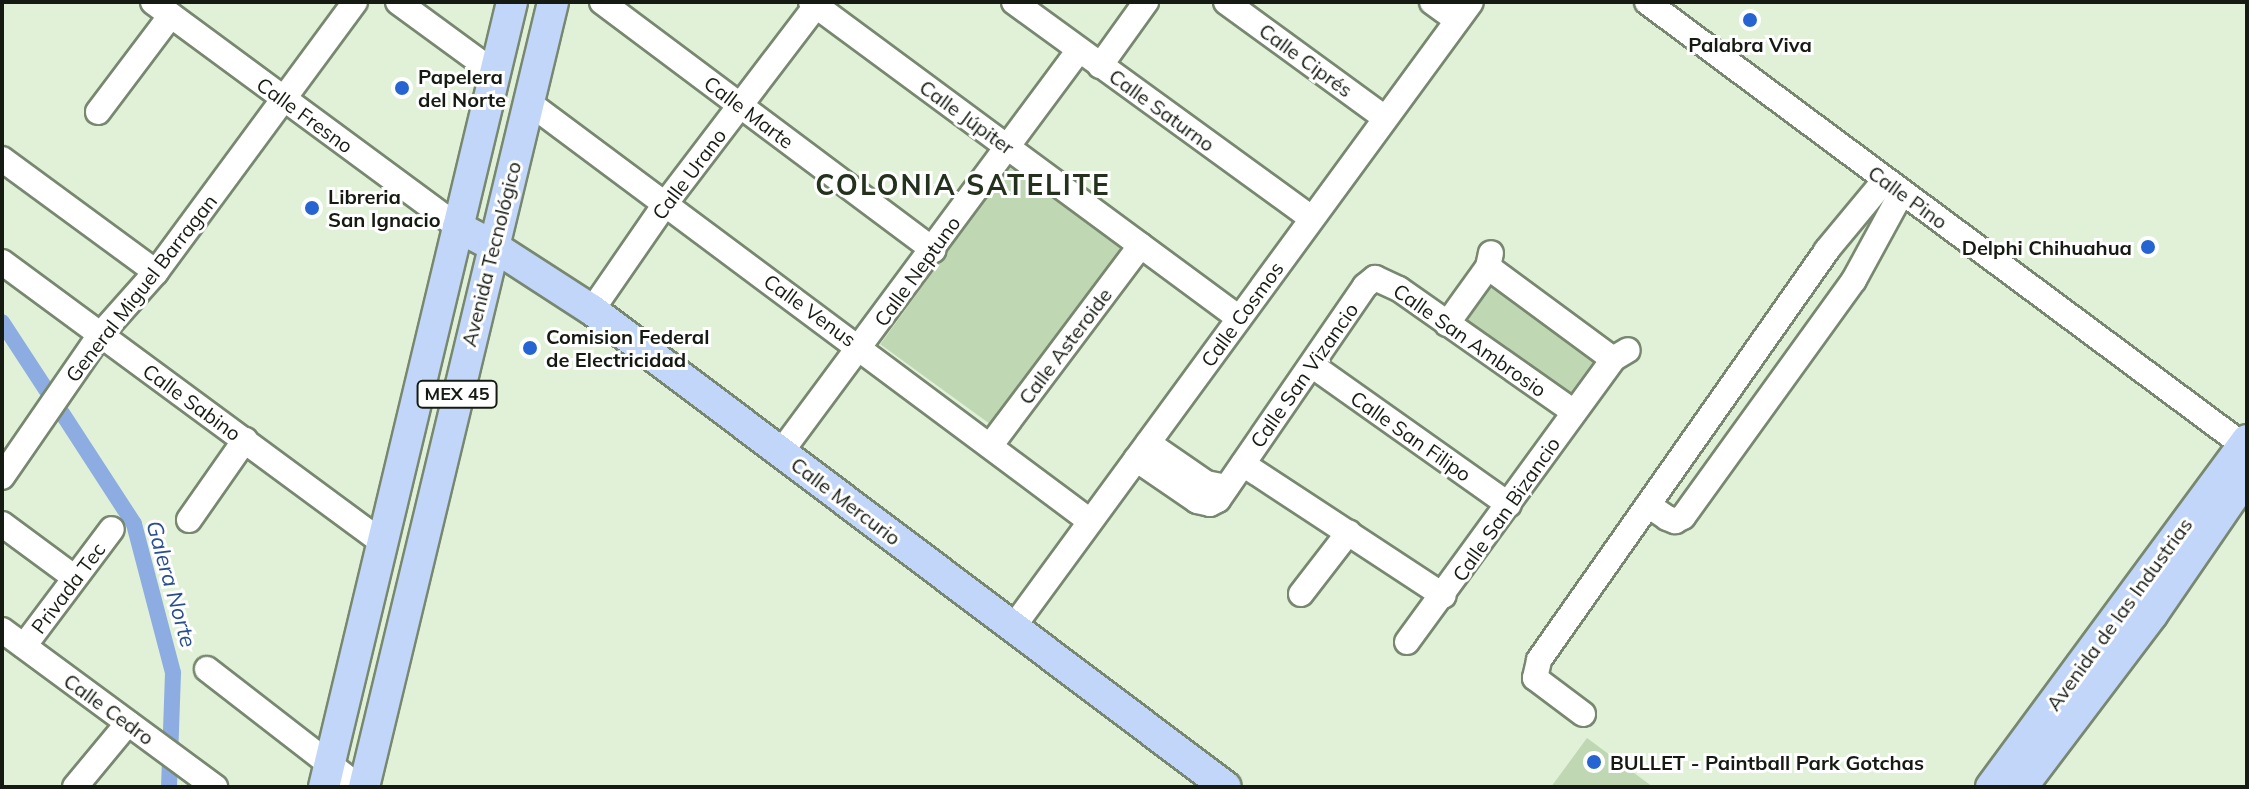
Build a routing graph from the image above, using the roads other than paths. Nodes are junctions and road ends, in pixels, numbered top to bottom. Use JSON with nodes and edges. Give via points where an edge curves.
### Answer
{"nodes":[{"id":1,"x":355,"y":2,"type":"edge"},
{"id":2,"x":398,"y":2,"type":"edge"},
{"id":3,"x":512,"y":2,"type":"edge"},
{"id":4,"x":553,"y":2,"type":"edge"},
{"id":5,"x":602,"y":2,"type":"edge"},
{"id":6,"x":1014,"y":2,"type":"edge"},
{"id":7,"x":1146,"y":2,"type":"edge"},
{"id":8,"x":1226,"y":2,"type":"edge"},
{"id":9,"x":1432,"y":2,"type":"edge"},
{"id":10,"x":1647,"y":2,"type":"edge"},
{"id":11,"x":815,"y":3,"type":"edge"},
{"id":12,"x":162,"y":9,"type":"edge"},
{"id":13,"x":1464,"y":11,"type":"edge"},
{"id":14,"x":1079,"y":50,"type":"junction"},
{"id":15,"x":1100,"y":66,"type":"junction"},
{"id":16,"x":495,"y":73,"type":"junction"},
{"id":17,"x":284,"y":100,"type":"junction"},
{"id":18,"x":528,"y":102,"type":"junction"},
{"id":19,"x":740,"y":105,"type":"junction"},
{"id":20,"x":98,"y":112,"type":"dead end"},
{"id":21,"x":1385,"y":118,"type":"junction"},
{"id":22,"x":1007,"y":146,"type":"junction"},
{"id":23,"x":2,"y":159,"type":"edge"},
{"id":24,"x":1894,"y":186,"type":"junction"},
{"id":25,"x":665,"y":204,"type":"junction"},
{"id":26,"x":1311,"y":218,"type":"junction"},
{"id":27,"x":458,"y":227,"type":"junction"},
{"id":28,"x":1844,"y":233,"type":"junction"},
{"id":29,"x":1141,"y":245,"type":"junction"},
{"id":30,"x":493,"y":246,"type":"junction"},
{"id":31,"x":934,"y":250,"type":"junction"},
{"id":32,"x":1868,"y":250,"type":"junction"},
{"id":33,"x":2,"y":262,"type":"edge"},
{"id":34,"x":156,"y":272,"type":"junction"},
{"id":35,"x":1365,"y":286,"type":"joint"},
{"id":36,"x":592,"y":310,"type":"junction"},
{"id":37,"x":1239,"y":318,"type":"junction"},
{"id":38,"x":1447,"y":324,"type":"junction"},
{"id":39,"x":100,"y":335,"type":"junction"},
{"id":40,"x":861,"y":347,"type":"junction"},
{"id":41,"x":1313,"y":366,"type":"junction"},
{"id":42,"x":1738,"y":374,"type":"junction"},
{"id":43,"x":1769,"y":395,"type":"junction"},
{"id":44,"x":1574,"y":412,"type":"junction"},
{"id":45,"x":245,"y":440,"type":"junction"},
{"id":46,"x":2246,"y":444,"type":"edge"},
{"id":47,"x":990,"y":446,"type":"junction"},
{"id":48,"x":1142,"y":451,"type":"junction"},
{"id":49,"x":781,"y":452,"type":"junction"},
{"id":50,"x":1243,"y":464,"type":"junction"},
{"id":51,"x":2,"y":477,"type":"edge"},
{"id":52,"x":2247,"y":477,"type":"edge"},
{"id":53,"x":1509,"y":505,"type":"junction"},
{"id":54,"x":1648,"y":505,"type":"junction"},
{"id":55,"x":189,"y":520,"type":"dead end"},
{"id":56,"x":1090,"y":521,"type":"junction"},
{"id":57,"x":2,"y":524,"type":"edge"},
{"id":58,"x":112,"y":529,"type":"dead end"},
{"id":59,"x":1349,"y":532,"type":"junction"},
{"id":60,"x":382,"y":542,"type":"junction"},
{"id":61,"x":74,"y":577,"type":"junction"},
{"id":62,"x":1301,"y":594,"type":"dead end"},
{"id":63,"x":1444,"y":596,"type":"junction"},
{"id":64,"x":1014,"y":626,"type":"junction"},
{"id":65,"x":2,"y":630,"type":"edge"},
{"id":66,"x":1407,"y":642,"type":"dead end"},
{"id":67,"x":24,"y":646,"type":"junction"},
{"id":68,"x":207,"y":669,"type":"dead end"},
{"id":69,"x":2068,"y":704,"type":"junction"},
{"id":70,"x":1583,"y":714,"type":"dead end"},
{"id":71,"x":128,"y":723,"type":"junction"},
{"id":72,"x":327,"y":776,"type":"edge"},
{"id":73,"x":83,"y":783,"type":"edge"},
{"id":74,"x":215,"y":787,"type":"edge"},
{"id":75,"x":361,"y":787,"type":"edge"},
{"id":76,"x":1226,"y":787,"type":"edge"},
{"id":77,"x":1991,"y":787,"type":"edge"},
{"id":78,"x":2022,"y":787,"type":"edge"}],
"edges":[{"from":1,"to":17,"type":"street","name":"General Miguel Barragan"},
{"from":2,"to":16,"type":"street"},
{"from":3,"to":16,"type":"main road","name":"Avenida Tecnológico","number":"MEX 45"},
{"from":4,"to":18,"type":"main road","name":"Avenida Tecnológico","number":"MEX 45"},
{"from":5,"to":19,"type":"street","name":"Calle Marte"},
{"from":6,"to":14,"type":"street","name":"Calle Saturno"},
{"from":7,"to":15,"type":"street"},
{"from":8,"to":21,"type":"street","name":"Calle Ciprés"},
{"from":9,"to":13,"type":"street"},
{"from":10,"to":24,"type":"street","name":"Calle Pino"},
{"from":11,"to":19,"type":"street","name":"Calle Urano"},
{"from":11,"to":22,"type":"street","name":"Calle Júpiter"},
{"from":12,"to":17,"type":"street","name":"Calle Fresno"},
{"from":12,"to":20,"type":"street"},
{"from":13,"to":21,"type":"street","name":"Calle Cosmos"},
{"from":14,"to":15,"type":"street","name":"Calle Saturno"},
{"from":14,"to":22,"type":"street","name":"Calle Neptuno"},
{"from":15,"to":26,"type":"street","name":"Calle Saturno"},
{"from":16,"to":27,"type":"main road","name":"Avenida Tecnológico","number":"MEX 45"},
{"from":17,"to":27,"type":"street","name":"Calle Fresno"},
{"from":17,"to":34,"type":"street","name":"General Miguel Barragan"},
{"from":18,"to":25,"type":"street","name":"Calle Venus"},
{"from":18,"to":30,"type":"main road","name":"Avenida Tecnológico","number":"MEX 45"},
{"from":19,"to":25,"type":"street","name":"Calle Urano"},
{"from":19,"to":31,"type":"street","name":"Calle Marte"},
{"from":21,"to":26,"type":"street","name":"Calle Cosmos"},
{"from":22,"to":29,"type":"street","name":"Calle Júpiter"},
{"from":22,"to":31,"type":"street","name":"Calle Neptuno"},
{"from":23,"to":34,"type":"street"},
{"from":24,"to":28,"type":"street"},
{"from":24,"to":32,"type":"street"},
{"from":24,"to":46,"type":"street","name":"Calle Pino"},
{"from":25,"to":36,"type":"street","name":"Calle Urano"},
{"from":25,"to":40,"type":"street","name":"Calle Venus"},
{"from":26,"to":37,"type":"street","name":"Calle Cosmos"},
{"from":27,"to":30,"type":"main road","name":"Calle Mercurio"},
{"from":27,"to":60,"type":"main road","name":"Avenida Tecnológico","number":"MEX 45"},
{"from":28,"to":32,"type":"street"},
{"from":28,"to":42,"type":"street"},
{"from":29,"to":37,"type":"street","name":"Calle Júpiter"},
{"from":29,"to":47,"type":"street","name":"Calle Asteroide"},
{"from":30,"to":36,"type":"main road","name":"Calle Mercurio"},
{"from":30,"to":75,"type":"main road","name":"Avenida Tecnológico","number":"MEX 45"},
{"from":31,"to":40,"type":"street","name":"Calle Neptuno"},
{"from":32,"to":43,"type":"street","via":[[1854,280]]},
{"from":33,"to":39,"type":"street","name":"Calle Sabino"},
{"from":34,"to":39,"type":"street","name":"General Miguel Barragan"},
{"from":35,"to":38,"type":"street","name":"Calle San Ambrosio","via":[[1379,278]]},
{"from":35,"to":41,"type":"street","name":"Calle San Vizancio"},
{"from":36,"to":49,"type":"main road","name":"Calle Mercurio"},
{"from":37,"to":48,"type":"street","name":"Calle Cosmos"},
{"from":38,"to":44,"type":"street","name":"Calle San Ambrosio"},
{"from":38,"to":44,"type":"street","name":"Calle San Bizancio","via":[[1490,260],[1620,354]]},
{"from":39,"to":45,"type":"street","name":"Calle Sabino"},
{"from":39,"to":51,"type":"street","name":"General Miguel Barragan"},
{"from":40,"to":47,"type":"street","name":"Calle Venus"},
{"from":40,"to":49,"type":"street","name":"Calle Neptuno"},
{"from":41,"to":50,"type":"street","name":"Calle San Vizancio"},
{"from":41,"to":53,"type":"street","name":"Calle San Filipo"},
{"from":42,"to":43,"type":"street"},
{"from":42,"to":54,"type":"street"},
{"from":43,"to":54,"type":"street","via":[[1683,517],[1675,521]]},
{"from":44,"to":53,"type":"street","name":"Calle San Bizancio"},
{"from":45,"to":55,"type":"street"},
{"from":45,"to":60,"type":"street","name":"Calle Sabino"},
{"from":46,"to":69,"type":"main road","name":"Avenida de las Industrias"},
{"from":47,"to":56,"type":"street","name":"Calle Venus"},
{"from":48,"to":50,"type":"street","via":[[1189,497],[1204,504],[1218,500]]},
{"from":48,"to":56,"type":"street","name":"Calle Cosmos"},
{"from":49,"to":64,"type":"main road","name":"Calle Mercurio"},
{"from":50,"to":59,"type":"street","name":"Calle San Bizancio"},
{"from":52,"to":69,"type":"main road","name":"Avenida de las Industrias","via":[[2152,615]]},
{"from":53,"to":63,"type":"street","name":"Calle San Bizancio"},
{"from":54,"to":70,"type":"street","via":[[1534,670],[1535,678]]},
{"from":56,"to":64,"type":"street","name":"Calle Cosmos"},
{"from":57,"to":61,"type":"street"},
{"from":58,"to":61,"type":"street","name":"Privada Tec"},
{"from":59,"to":62,"type":"street"},
{"from":59,"to":63,"type":"street","name":"Calle San Bizancio"},
{"from":60,"to":72,"type":"main road","name":"Avenida Tecnológico","number":"MEX 45"},
{"from":61,"to":67,"type":"street","name":"Privada Tec"},
{"from":63,"to":66,"type":"street"},
{"from":64,"to":76,"type":"main road","name":"Calle Mercurio"},
{"from":65,"to":67,"type":"street","name":"Calle Cedro"},
{"from":67,"to":71,"type":"street","name":"Calle Cedro"},
{"from":68,"to":72,"type":"street"},
{"from":69,"to":77,"type":"main road","name":"Avenida de las Industrias"},
{"from":69,"to":78,"type":"main road","name":"Avenida de las Industrias"},
{"from":71,"to":73,"type":"street"},
{"from":71,"to":74,"type":"street","name":"Calle Cedro"},
{"from":72,"to":75,"type":"street"}]}
